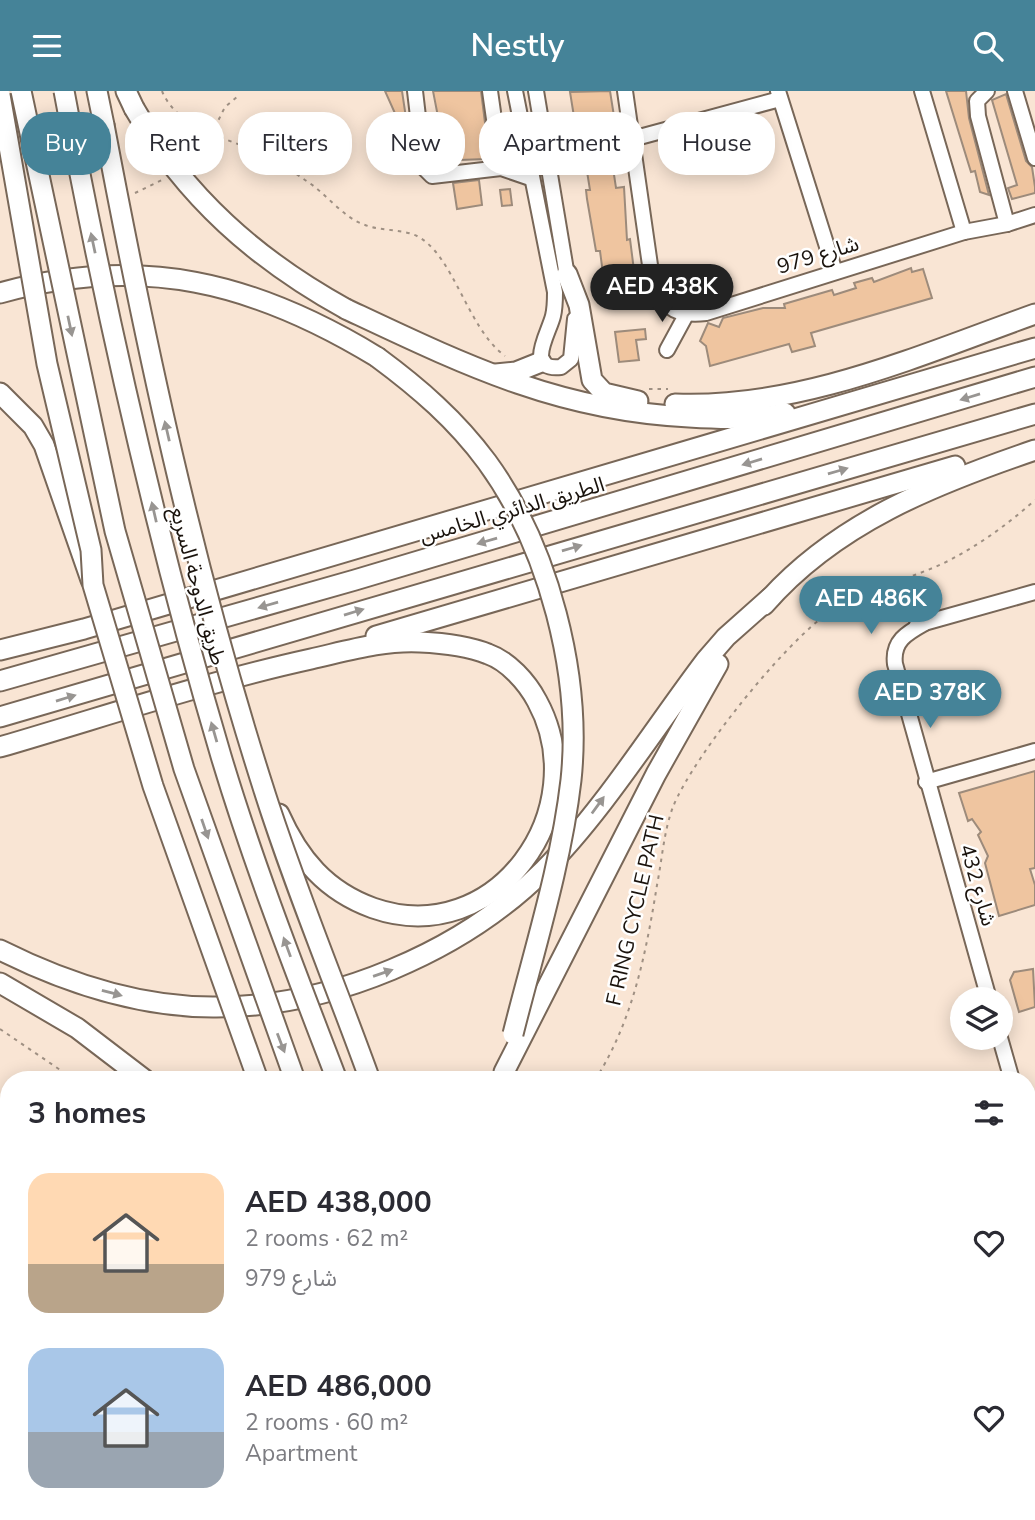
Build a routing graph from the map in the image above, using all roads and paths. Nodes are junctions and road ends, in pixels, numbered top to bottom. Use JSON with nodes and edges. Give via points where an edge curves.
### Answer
{"nodes":[{"id":1,"x":21,"y":91,"type":"edge"},
{"id":2,"x":64,"y":91,"type":"edge"},
{"id":3,"x":97,"y":91,"type":"edge"},
{"id":4,"x":162,"y":91,"type":"edge"},
{"id":5,"x":415,"y":91,"type":"edge"},
{"id":6,"x":490,"y":91,"type":"edge"},
{"id":7,"x":514,"y":91,"type":"edge"},
{"id":8,"x":536,"y":91,"type":"edge"},
{"id":9,"x":625,"y":91,"type":"edge"},
{"id":10,"x":922,"y":91,"type":"edge"},
{"id":11,"x":987,"y":91,"type":"edge"},
{"id":12,"x":1015,"y":91,"type":"edge"},
{"id":13,"x":0,"y":95,"type":"edge"},
{"id":14,"x":779,"y":95,"type":"edge"},
{"id":15,"x":237,"y":97,"type":"dead end"},
{"id":16,"x":130,"y":99,"type":"edge"},
{"id":17,"x":178,"y":112,"type":"edge"},
{"id":18,"x":222,"y":112,"type":"edge"},
{"id":19,"x":493,"y":112,"type":"edge"},
{"id":20,"x":628,"y":112,"type":"edge"},
{"id":21,"x":644,"y":135,"type":"edge"},
{"id":22,"x":224,"y":140,"type":"edge"},
{"id":23,"x":1035,"y":158,"type":"edge"},
{"id":24,"x":479,"y":171,"type":"edge"},
{"id":25,"x":521,"y":175,"type":"edge"},
{"id":26,"x":637,"y":175,"type":"edge"},
{"id":27,"x":530,"y":178,"type":"junction"},
{"id":28,"x":1035,"y":215,"type":"edge"},
{"id":29,"x":1007,"y":224,"type":"junction"},
{"id":30,"x":964,"y":232,"type":"junction"},
{"id":31,"x":835,"y":272,"type":"junction"},
{"id":32,"x":566,"y":274,"type":"junction"},
{"id":33,"x":0,"y":293,"type":"edge"},
{"id":34,"x":1035,"y":314,"type":"edge"},
{"id":35,"x":687,"y":315,"type":"junction"},
{"id":36,"x":1035,"y":348,"type":"edge"},
{"id":37,"x":667,"y":350,"type":"dead end"},
{"id":38,"x":532,"y":365,"type":"junction"},
{"id":39,"x":482,"y":373,"type":"junction"},
{"id":40,"x":1035,"y":377,"type":"edge"},
{"id":41,"x":919,"y":384,"type":"junction"},
{"id":42,"x":649,"y":389,"type":"dead end"},
{"id":43,"x":673,"y":390,"type":"dead end"},
{"id":44,"x":0,"y":393,"type":"edge"},
{"id":45,"x":1035,"y":414,"type":"edge"},
{"id":46,"x":1035,"y":449,"type":"edge"},
{"id":47,"x":1035,"y":500,"type":"edge"},
{"id":48,"x":93,"y":585,"type":"junction"},
{"id":49,"x":1035,"y":591,"type":"edge"},
{"id":50,"x":771,"y":597,"type":"junction"},
{"id":51,"x":0,"y":647,"type":"edge"},
{"id":52,"x":285,"y":665,"type":"junction"},
{"id":53,"x":0,"y":681,"type":"edge"},
{"id":54,"x":0,"y":717,"type":"edge"},
{"id":55,"x":247,"y":736,"type":"junction"},
{"id":56,"x":0,"y":747,"type":"edge"},
{"id":57,"x":1035,"y":751,"type":"edge"},
{"id":58,"x":926,"y":782,"type":"junction"},
{"id":59,"x":0,"y":950,"type":"edge"},
{"id":60,"x":0,"y":983,"type":"edge"},
{"id":61,"x":986,"y":987,"type":"edge"},
{"id":62,"x":0,"y":1030,"type":"edge"},
{"id":63,"x":1003,"y":1050,"type":"edge"},
{"id":64,"x":62,"y":1071,"type":"edge"},
{"id":65,"x":133,"y":1071,"type":"edge"},
{"id":66,"x":255,"y":1071,"type":"edge"},
{"id":67,"x":292,"y":1071,"type":"edge"},
{"id":68,"x":334,"y":1071,"type":"edge"},
{"id":69,"x":367,"y":1071,"type":"edge"},
{"id":70,"x":504,"y":1071,"type":"edge"},
{"id":71,"x":506,"y":1071,"type":"edge"},
{"id":72,"x":601,"y":1071,"type":"edge"},
{"id":73,"x":1009,"y":1071,"type":"edge"}],
"edges":[{"from":1,"to":67,"type":"highway","one_way":true,"bridge":true,"via":[[115,531],[184,769]]},
{"from":68,"to":2,"type":"highway","name":"طريق الدوحة السريع","one_way":true,"bridge":true,"via":[[253,853],[169,571],[92,242]]},
{"from":55,"to":3,"type":"highway","one_way":true,"bridge":true,"via":[[154,376]]},
{"from":4,"to":17,"type":"path"},
{"from":5,"to":24,"type":"street","via":[[424,168],[432,176]]},
{"from":6,"to":19,"type":"street"},
{"from":7,"to":27,"type":"street"},
{"from":8,"to":32,"type":"street"},
{"from":9,"to":20,"type":"street"},
{"from":10,"to":30,"type":"street"},
{"from":11,"to":29,"type":"street","via":[[977,101],[978,116]]},
{"from":12,"to":23,"type":"street"},
{"from":13,"to":48,"type":"highway","bridge":true,"via":[[47,364],[91,550]]},
{"from":14,"to":21,"type":"street"},
{"from":14,"to":31,"type":"street"},
{"from":15,"to":18,"type":"path"},
{"from":16,"to":39,"type":"highway","bridge":true,"via":[[166,159],[212,213],[277,268],[346,309]]},
{"from":22,"to":38,"type":"path","via":[[264,155],[307,180],[362,225],[415,235],[426,242],[480,329],[499,351]]},
{"from":25,"to":27,"type":"street"},
{"from":26,"to":35,"type":"street","via":[[653,286],[662,302]]},
{"from":27,"to":38,"type":"street","via":[[555,292],[553,314]]},
{"from":28,"to":29,"type":"street","name":"شارع 979"},
{"from":29,"to":30,"type":"street","name":"شارع 979"},
{"from":30,"to":31,"type":"street","name":"شارع 979"},
{"from":31,"to":35,"type":"street","name":"شارع 979"},
{"from":32,"to":34,"type":"highway","via":[[579,305],[588,370],[596,384],[604,394],[656,403],[719,404],[790,395]]},
{"from":32,"to":38,"type":"street","via":[[575,319],[573,351],[561,367]]},
{"from":33,"to":70,"type":"highway","bridge":true,"via":[[119,273],[202,283],[288,308],[377,357],[431,398],[489,465],[532,545],[548,589],[567,664],[573,734],[565,821]]},
{"from":35,"to":37,"type":"street"},
{"from":36,"to":41,"type":"highway"},
{"from":38,"to":39,"type":"highway","via":[[509,374]]},
{"from":39,"to":41,"type":"highway","via":[[609,410],[734,420],[770,417]]},
{"from":40,"to":53,"type":"highway","name":"الطريق الدائري الخامس","one_way":true},
{"from":41,"to":51,"type":"highway","via":[[84,629]]},
{"from":42,"to":43,"type":"path"},
{"from":44,"to":48,"type":"highway","bridge":true,"via":[[27,419],[44,445]]},
{"from":54,"to":45,"type":"highway","one_way":true},
{"from":46,"to":50,"type":"highway","via":[[890,506],[824,550]]},
{"from":46,"to":52,"type":"highway","via":[[942,470]]},
{"from":47,"to":72,"type":"path","name":"F RING CYCLE PATH","via":[[982,543],[942,564],[842,603],[798,639],[736,710],[673,807],[632,1003]]},
{"from":48,"to":66,"type":"highway","bridge":true,"via":[[153,786]]},
{"from":49,"to":58,"type":"street","name":"شارع 432","via":[[898,630],[888,641],[886,655]]},
{"from":59,"to":50,"type":"highway","one_way":true,"via":[[47,973],[125,997],[215,1008],[346,986],[407,964],[445,945],[544,871],[706,660]]},
{"from":50,"to":71,"type":"highway","via":[[732,642],[702,688]]},
{"from":52,"to":55,"type":"highway","bridge":true,"via":[[402,641],[489,654],[523,680],[539,706],[554,751],[554,787],[542,833],[507,881],[460,908],[422,914],[384,911],[335,890],[309,866],[295,848]]},
{"from":52,"to":56,"type":"highway"},
{"from":55,"to":69,"type":"highway","bridge":true},
{"from":57,"to":58,"type":"street"},
{"from":58,"to":61,"type":"street","name":"شارع 432"},
{"from":60,"to":65,"type":"highway","via":[[77,1028]]},
{"from":62,"to":64,"type":"path"},
{"from":63,"to":73,"type":"street"}]}
